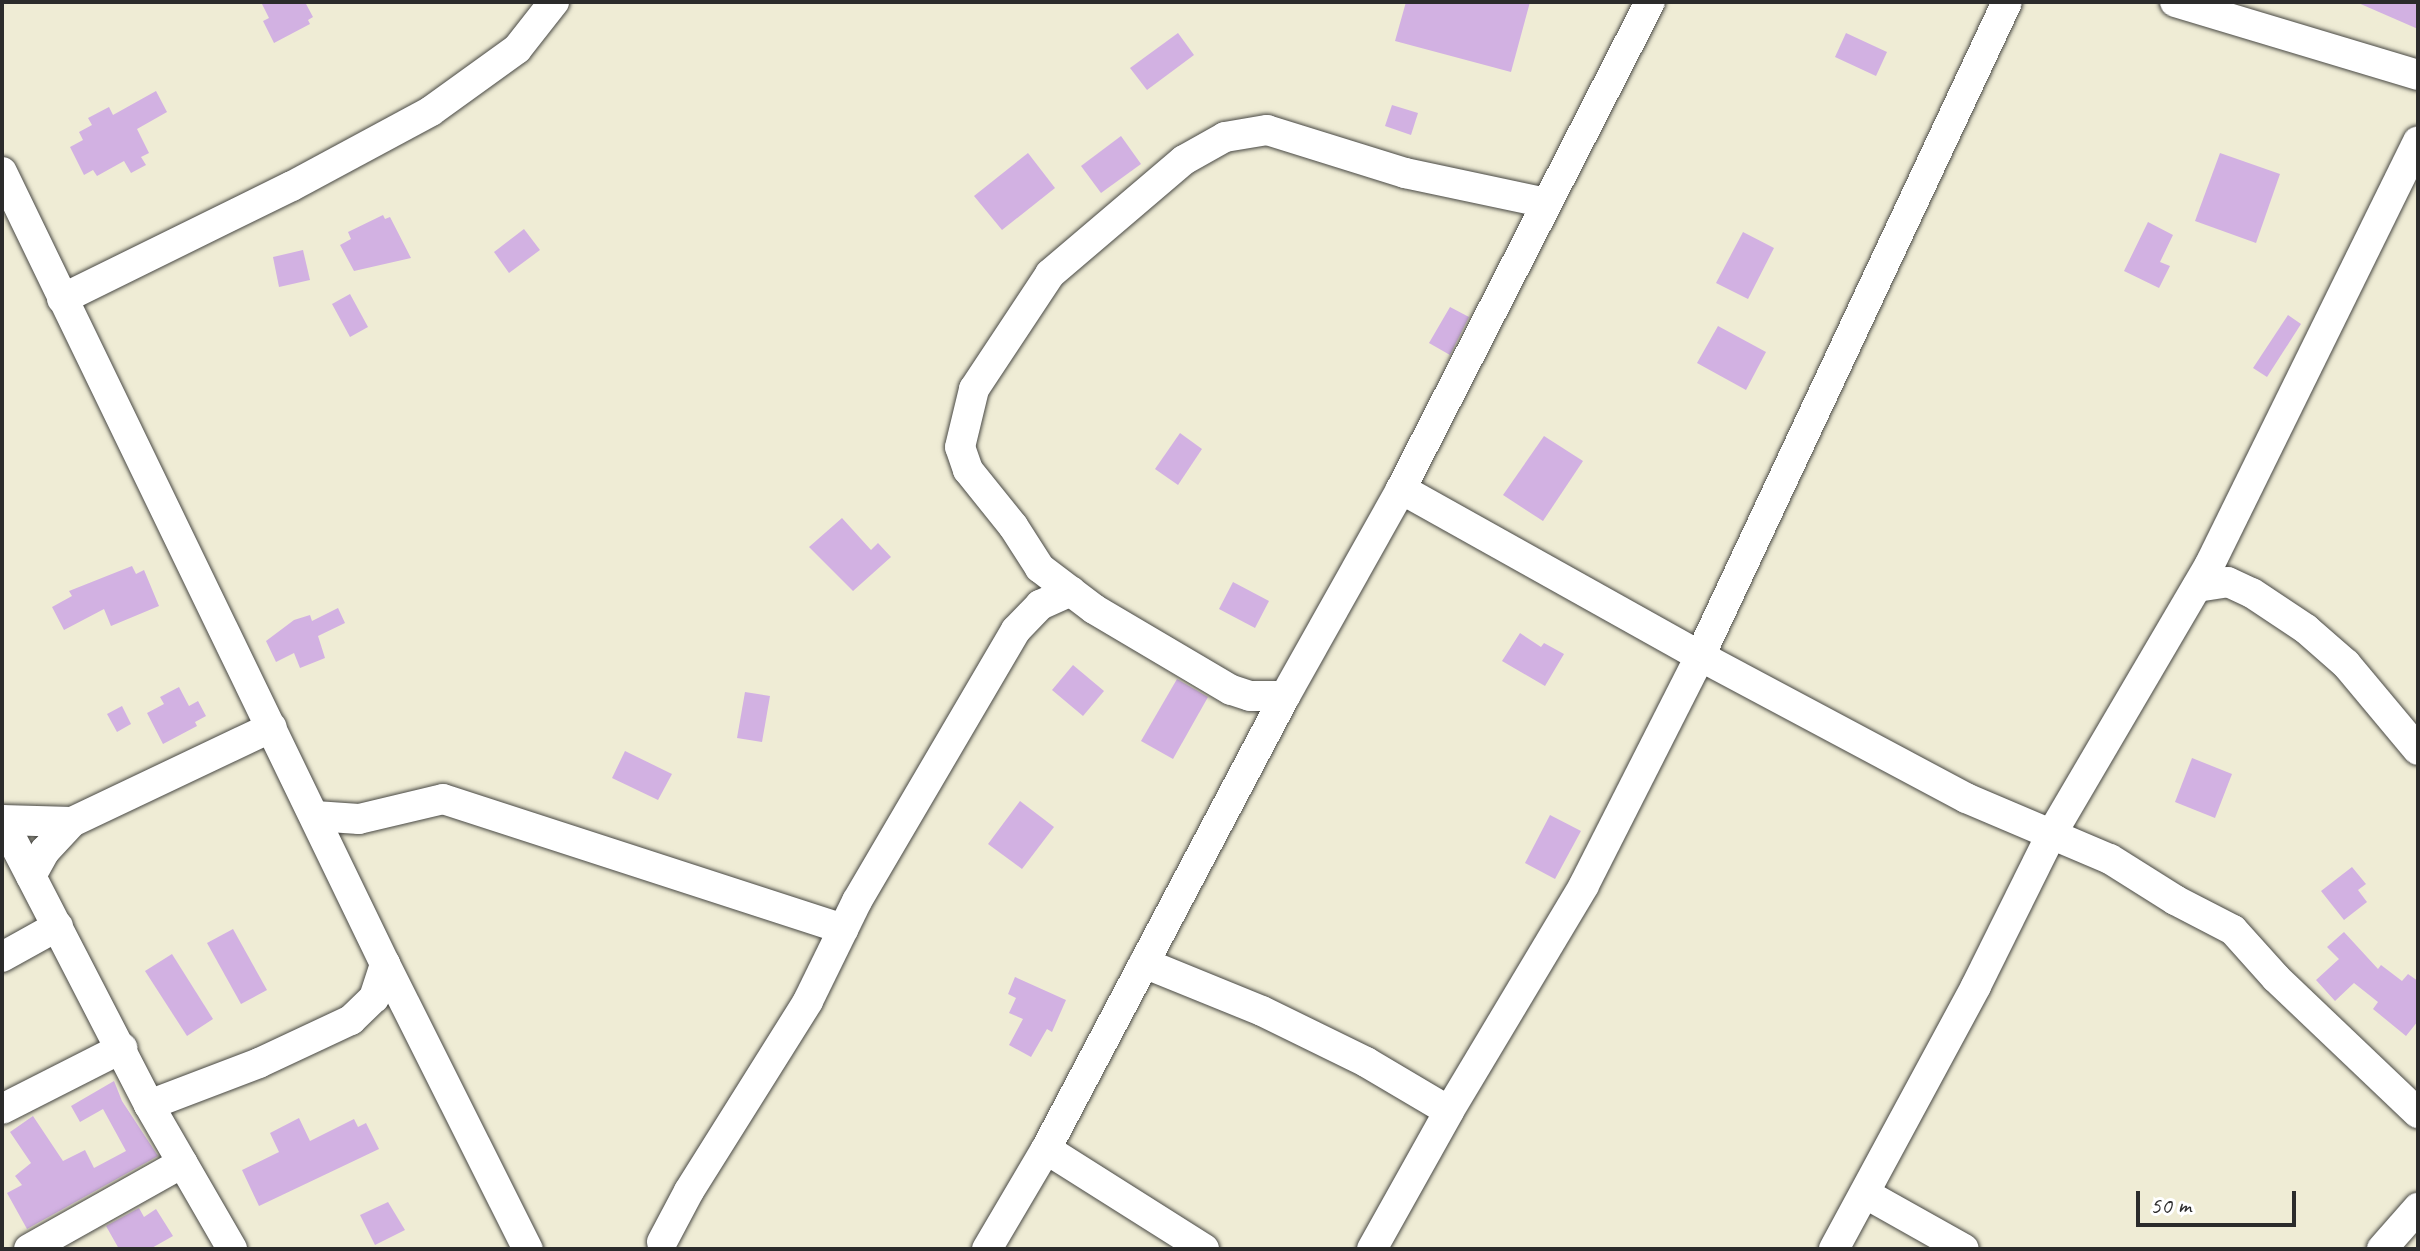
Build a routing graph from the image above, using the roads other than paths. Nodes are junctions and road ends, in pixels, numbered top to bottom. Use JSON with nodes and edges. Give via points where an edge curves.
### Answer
{"nodes":[{"id":1,"x":554,"y":2,"type":"edge"},
{"id":2,"x":1650,"y":2,"type":"edge"},
{"id":3,"x":2007,"y":2,"type":"edge"},
{"id":4,"x":2175,"y":2,"type":"edge"},
{"id":5,"x":2418,"y":75,"type":"edge"},
{"id":6,"x":2418,"y":141,"type":"edge"},
{"id":7,"x":2,"y":172,"type":"edge"},
{"id":8,"x":1546,"y":203,"type":"junction"},
{"id":9,"x":62,"y":299,"type":"junction"},
{"id":10,"x":1401,"y":489,"type":"junction"},
{"id":11,"x":2197,"y":587,"type":"junction"},
{"id":12,"x":1071,"y":591,"type":"junction"},
{"id":13,"x":1700,"y":656,"type":"junction"},
{"id":14,"x":1285,"y":696,"type":"junction"},
{"id":15,"x":272,"y":727,"type":"junction"},
{"id":16,"x":2417,"y":745,"type":"edge"},
{"id":17,"x":375,"y":815,"type":"junction"},
{"id":18,"x":315,"y":816,"type":"junction"},
{"id":19,"x":2,"y":820,"type":"edge"},
{"id":20,"x":72,"y":822,"type":"junction"},
{"id":21,"x":2051,"y":835,"type":"junction"},
{"id":22,"x":341,"y":868,"type":"junction"},
{"id":23,"x":31,"y":876,"type":"junction"},
{"id":24,"x":58,"y":926,"type":"junction"},
{"id":25,"x":843,"y":929,"type":"junction"},
{"id":26,"x":2,"y":957,"type":"edge"},
{"id":27,"x":1144,"y":963,"type":"junction"},
{"id":28,"x":385,"y":964,"type":"junction"},
{"id":29,"x":351,"y":1020,"type":"junction"},
{"id":30,"x":419,"y":1031,"type":"junction"},
{"id":31,"x":122,"y":1048,"type":"junction"},
{"id":32,"x":149,"y":1105,"type":"junction"},
{"id":33,"x":2,"y":1109,"type":"edge"},
{"id":34,"x":1449,"y":1111,"type":"junction"},
{"id":35,"x":2418,"y":1113,"type":"edge"},
{"id":36,"x":1046,"y":1149,"type":"junction"},
{"id":37,"x":182,"y":1163,"type":"junction"},
{"id":38,"x":1866,"y":1194,"type":"junction"},
{"id":39,"x":2418,"y":1208,"type":"edge"},
{"id":40,"x":658,"y":1247,"type":"edge"},
{"id":41,"x":29,"y":1249,"type":"edge"},
{"id":42,"x":232,"y":1249,"type":"edge"},
{"id":43,"x":528,"y":1249,"type":"edge"},
{"id":44,"x":987,"y":1249,"type":"edge"},
{"id":45,"x":1204,"y":1249,"type":"edge"},
{"id":46,"x":1372,"y":1249,"type":"edge"},
{"id":47,"x":1834,"y":1249,"type":"edge"},
{"id":48,"x":1964,"y":1249,"type":"edge"},
{"id":49,"x":2382,"y":1249,"type":"edge"}],
"edges":[{"from":1,"to":9,"type":"street","via":[[517,49],[431,111]]},
{"from":2,"to":8,"type":"street"},
{"from":3,"to":13,"type":"street"},
{"from":4,"to":5,"type":"street"},
{"from":6,"to":11,"type":"street"},
{"from":7,"to":9,"type":"street"},
{"from":8,"to":10,"type":"street"},
{"from":8,"to":12,"type":"street","via":[[1405,173],[1267,130],[1225,137],[1184,160],[1050,274],[987,363],[964,420],[960,447],[968,470],[1040,568]]},
{"from":9,"to":15,"type":"street"},
{"from":10,"to":13,"type":"street"},
{"from":10,"to":14,"type":"street"},
{"from":11,"to":16,"type":"street","via":[[2228,582],[2306,629],[2346,664]]},
{"from":11,"to":21,"type":"street"},
{"from":12,"to":14,"type":"street","via":[[1231,690]]},
{"from":12,"to":25,"type":"street","via":[[1040,605],[1016,630]]},
{"from":13,"to":21,"type":"street","via":[[1966,798]]},
{"from":13,"to":34,"type":"street","via":[[1584,885]]},
{"from":14,"to":27,"type":"street"},
{"from":15,"to":18,"type":"street"},
{"from":15,"to":20,"type":"street"},
{"from":17,"to":18,"type":"street","via":[[345,821]]},
{"from":17,"to":22,"type":"street","via":[[353,838]]},
{"from":17,"to":25,"type":"street","via":[[443,799]]},
{"from":18,"to":22,"type":"street"},
{"from":19,"to":20,"type":"street"},
{"from":19,"to":23,"type":"street"},
{"from":20,"to":23,"type":"street"},
{"from":21,"to":35,"type":"street","via":[[2110,859],[2233,930]]},
{"from":21,"to":38,"type":"street"},
{"from":22,"to":28,"type":"street"},
{"from":23,"to":24,"type":"street"},
{"from":24,"to":26,"type":"street"},
{"from":24,"to":31,"type":"street"},
{"from":25,"to":40,"type":"street","via":[[808,1001]]},
{"from":27,"to":34,"type":"street","via":[[1262,1011],[1366,1062]]},
{"from":27,"to":36,"type":"street"},
{"from":28,"to":29,"type":"street","via":[[374,998]]},
{"from":28,"to":30,"type":"street"},
{"from":29,"to":30,"type":"street","via":[[384,1017]]},
{"from":29,"to":32,"type":"street"},
{"from":30,"to":43,"type":"street"},
{"from":31,"to":32,"type":"street"},
{"from":31,"to":33,"type":"street"},
{"from":32,"to":37,"type":"street"},
{"from":34,"to":46,"type":"street"},
{"from":36,"to":44,"type":"street"},
{"from":36,"to":45,"type":"street"},
{"from":37,"to":41,"type":"street"},
{"from":37,"to":42,"type":"street"},
{"from":38,"to":47,"type":"street"},
{"from":38,"to":48,"type":"street"},
{"from":39,"to":49,"type":"street"}]}
